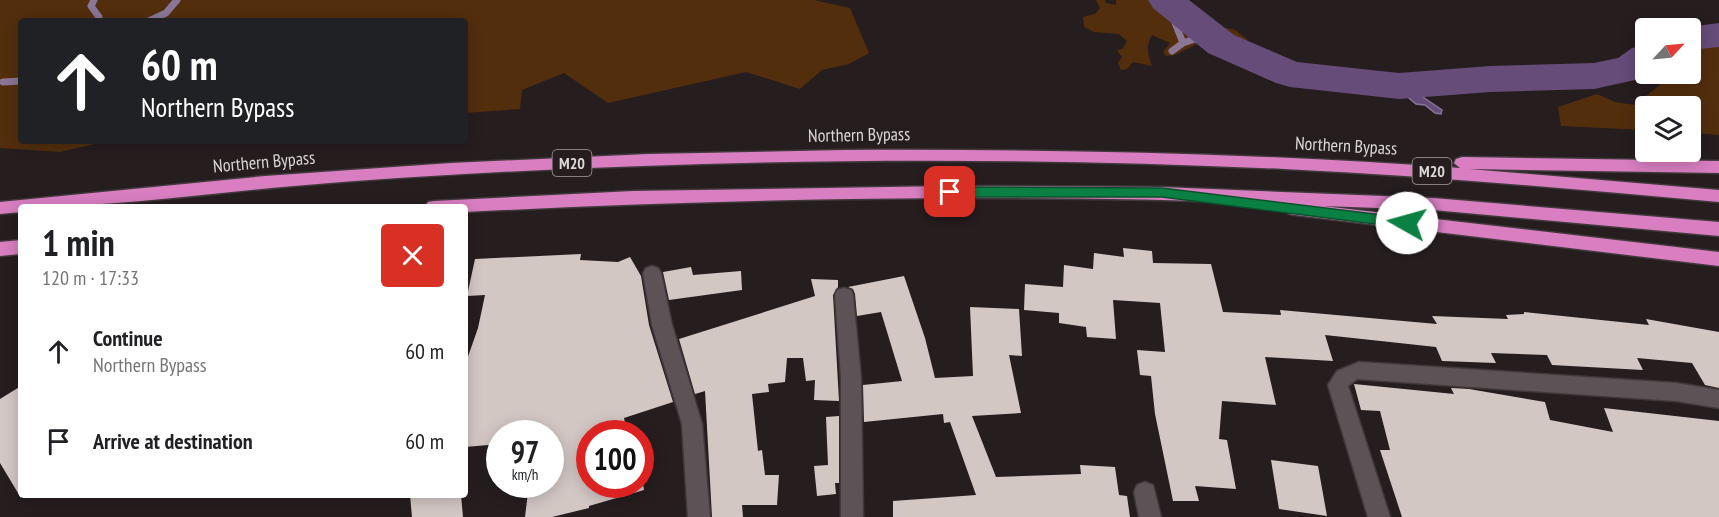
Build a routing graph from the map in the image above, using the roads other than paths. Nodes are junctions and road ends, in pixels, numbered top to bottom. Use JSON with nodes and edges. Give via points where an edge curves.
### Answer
{"nodes":[{"id":1,"x":1145,"y":158,"type":"junction"},
{"id":2,"x":1719,"y":167,"type":"edge"},
{"id":3,"x":1162,"y":193,"type":"junction"},
{"id":4,"x":1719,"y":196,"type":"edge"},
{"id":5,"x":43,"y":204,"type":"edge"},
{"id":6,"x":462,"y":204,"type":"edge"},
{"id":7,"x":18,"y":206,"type":"edge"},
{"id":8,"x":0,"y":208,"type":"edge"},
{"id":9,"x":1719,"y":229,"type":"edge"},
{"id":10,"x":18,"y":247,"type":"edge"},
{"id":11,"x":0,"y":249,"type":"edge"},
{"id":12,"x":1719,"y":259,"type":"edge"},
{"id":13,"x":652,"y":273,"type":"dead end"},
{"id":14,"x":844,"y":295,"type":"dead end"},
{"id":15,"x":1719,"y":399,"type":"edge"},
{"id":16,"x":1145,"y":492,"type":"dead end"},
{"id":17,"x":699,"y":517,"type":"edge"},
{"id":18,"x":852,"y":517,"type":"edge"},
{"id":19,"x":1150,"y":517,"type":"edge"},
{"id":20,"x":1379,"y":517,"type":"edge"}],
"edges":[{"from":1,"to":2,"type":"highway"},
{"from":1,"to":4,"type":"highway","name":"Northern Bypass","number":"M20","via":[[1419,170]]},
{"from":1,"to":5,"type":"highway","name":"Northern Bypass","number":"M20","via":[[898,155],[570,164],[354,175]]},
{"from":3,"to":6,"type":"highway","number":"M20","via":[[656,196]]},
{"from":3,"to":9,"type":"highway","number":"M20","via":[[1433,204]]},
{"from":3,"to":12,"type":"highway"},
{"from":7,"to":8,"type":"highway","name":"Northern Bypass","number":"M20"},
{"from":10,"to":11,"type":"highway"},
{"from":13,"to":17,"type":"street","via":[[662,325],[692,424]]},
{"from":14,"to":18,"type":"street","via":[[852,394]]},
{"from":15,"to":20,"type":"street","via":[[1664,391],[1359,370],[1348,373],[1338,385]]},
{"from":16,"to":19,"type":"street"}]}
